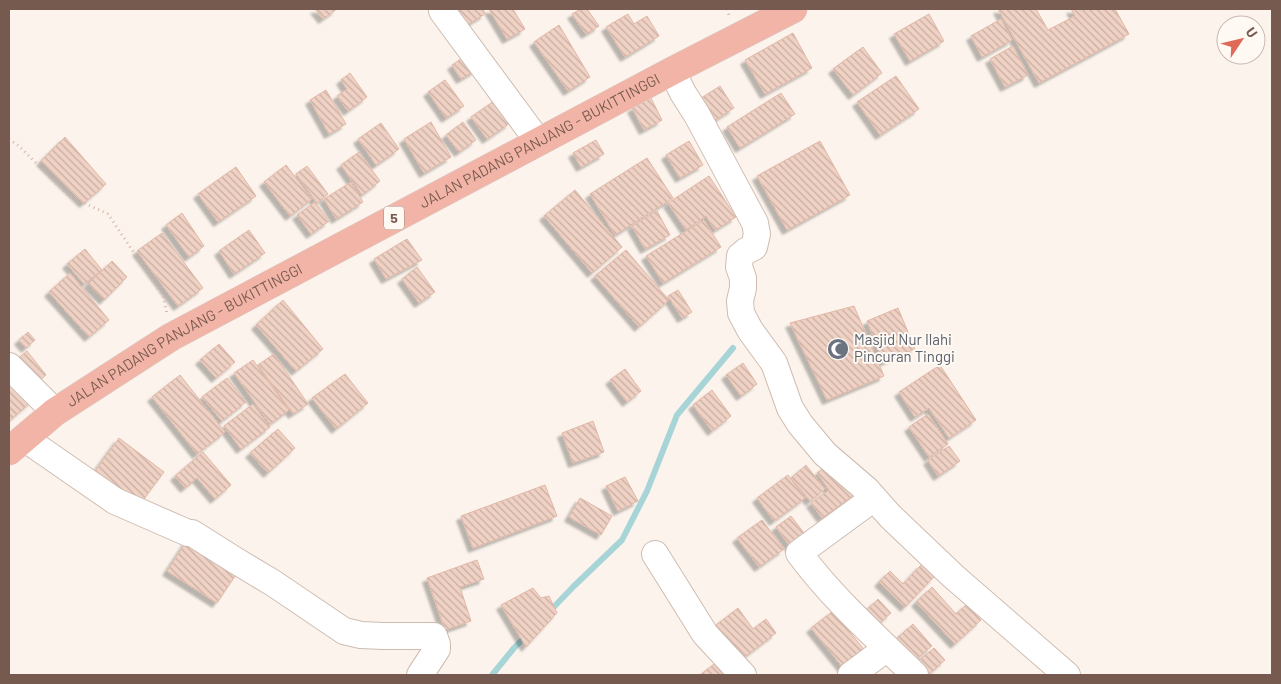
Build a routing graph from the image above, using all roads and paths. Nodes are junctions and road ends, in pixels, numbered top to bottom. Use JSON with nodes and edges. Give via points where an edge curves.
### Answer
{"nodes":[{"id":1,"x":793,"y":9,"type":"edge"},
{"id":2,"x":442,"y":12,"type":"dead end"},
{"id":3,"x":672,"y":71,"type":"junction"},
{"id":4,"x":9,"y":138,"type":"edge"},
{"id":5,"x":538,"y":142,"type":"junction"},
{"id":6,"x":171,"y":337,"type":"junction"},
{"id":7,"x":9,"y":366,"type":"edge"},
{"id":8,"x":55,"y":412,"type":"junction"},
{"id":9,"x":16,"y":444,"type":"edge"},
{"id":10,"x":874,"y":498,"type":"junction"},
{"id":11,"x":655,"y":554,"type":"dead end"},
{"id":12,"x":887,"y":648,"type":"junction"},
{"id":13,"x":420,"y":675,"type":"edge"},
{"id":14,"x":743,"y":675,"type":"edge"},
{"id":15,"x":851,"y":675,"type":"edge"},
{"id":16,"x":914,"y":675,"type":"edge"},
{"id":17,"x":1067,"y":675,"type":"edge"}],
"edges":[{"from":1,"to":3,"type":"highway","name":"JALAN PADANG PANJANG - BUKITTINGGI","number":"5"},
{"from":2,"to":5,"type":"street"},
{"from":3,"to":5,"type":"highway","name":"JALAN PADANG PANJANG - BUKITTINGGI","number":"5"},
{"from":3,"to":10,"type":"street","via":[[755,223],[754,247],[740,256],[743,278],[741,313],[774,363],[790,408],[800,424],[825,454]]},
{"from":4,"to":6,"type":"path","via":[[69,196],[108,214],[163,296]]},
{"from":5,"to":6,"type":"highway","name":"JALAN PADANG PANJANG - BUKITTINGGI","number":"5"},
{"from":6,"to":8,"type":"highway","name":"JALAN PADANG PANJANG - BUKITTINGGI","number":"5"},
{"from":7,"to":8,"type":"street"},
{"from":8,"to":9,"type":"highway","name":"JALAN PADANG PANJANG - BUKITTINGGI","number":"5"},
{"from":9,"to":13,"type":"street","via":[[116,501],[192,533],[344,631],[361,635],[434,636],[437,649]]},
{"from":10,"to":12,"type":"street","via":[[799,553],[811,570]]},
{"from":10,"to":17,"type":"street","via":[[953,576]]},
{"from":11,"to":14,"type":"street","via":[[705,634]]},
{"from":12,"to":15,"type":"street"},
{"from":12,"to":16,"type":"street"}]}
